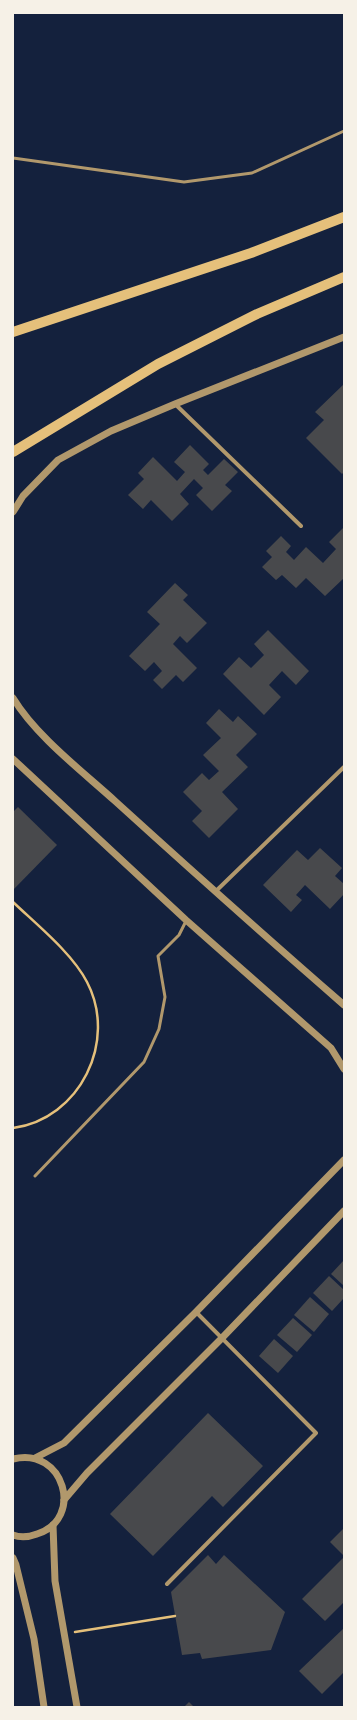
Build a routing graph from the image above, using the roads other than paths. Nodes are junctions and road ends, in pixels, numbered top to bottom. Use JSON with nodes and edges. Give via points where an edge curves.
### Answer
{"nodes":[{"id":1,"x":344,"y":131,"type":"edge"},
{"id":2,"x":13,"y":158,"type":"edge"},
{"id":3,"x":344,"y":217,"type":"edge"},
{"id":4,"x":344,"y":277,"type":"edge"},
{"id":5,"x":13,"y":332,"type":"edge"},
{"id":6,"x":344,"y":337,"type":"edge"},
{"id":7,"x":175,"y":404,"type":"junction"},
{"id":8,"x":13,"y":452,"type":"edge"},
{"id":9,"x":13,"y":512,"type":"edge"},
{"id":10,"x":301,"y":526,"type":"dead end"},
{"id":11,"x":13,"y":698,"type":"edge"},
{"id":12,"x":13,"y":759,"type":"edge"},
{"id":13,"x":344,"y":767,"type":"edge"},
{"id":14,"x":214,"y":892,"type":"junction"},
{"id":15,"x":186,"y":920,"type":"junction"},
{"id":16,"x":344,"y":1005,"type":"edge"},
{"id":17,"x":344,"y":1069,"type":"edge"},
{"id":18,"x":344,"y":1160,"type":"edge"},
{"id":19,"x":35,"y":1176,"type":"dead end"},
{"id":20,"x":344,"y":1211,"type":"edge"},
{"id":21,"x":196,"y":1312,"type":"junction"},
{"id":22,"x":222,"y":1338,"type":"junction"},
{"id":23,"x":35,"y":1458,"type":"junction"},
{"id":24,"x":13,"y":1459,"type":"edge"},
{"id":25,"x":64,"y":1500,"type":"junction"},
{"id":26,"x":53,"y":1525,"type":"junction"},
{"id":27,"x":13,"y":1535,"type":"edge"},
{"id":28,"x":13,"y":1558,"type":"edge"},
{"id":29,"x":167,"y":1584,"type":"dead end"},
{"id":30,"x":44,"y":1707,"type":"edge"},
{"id":31,"x":77,"y":1707,"type":"edge"}],
"edges":[{"from":1,"to":2,"type":"lane","via":[[252,173],[184,182]]},
{"from":3,"to":5,"type":"main road","via":[[251,253]]},
{"from":4,"to":8,"type":"main road","via":[[257,314],[158,364]]},
{"from":6,"to":7,"type":"street"},
{"from":7,"to":9,"type":"street","via":[[111,431],[58,460],[23,496]]},
{"from":7,"to":10,"type":"street"},
{"from":11,"to":14,"type":"street","via":[[22,713],[52,743]]},
{"from":12,"to":15,"type":"street"},
{"from":13,"to":14,"type":"street"},
{"from":14,"to":16,"type":"street"},
{"from":15,"to":17,"type":"street","via":[[331,1048]]},
{"from":15,"to":19,"type":"lane","via":[[179,935],[158,956],[165,997],[159,1029],[144,1062]]},
{"from":18,"to":21,"type":"street"},
{"from":20,"to":22,"type":"street"},
{"from":21,"to":22,"type":"street"},
{"from":21,"to":23,"type":"street","via":[[64,1442]]},
{"from":22,"to":25,"type":"street","via":[[87,1473]]},
{"from":22,"to":29,"type":"street","via":[[316,1433]]},
{"from":23,"to":24,"type":"street"},
{"from":23,"to":25,"type":"street","via":[[47,1464],[57,1474],[63,1486]]},
{"from":25,"to":26,"type":"street","via":[[61,1514]]},
{"from":26,"to":27,"type":"street","via":[[42,1533],[30,1537]]},
{"from":26,"to":31,"type":"street","via":[[55,1581]]},
{"from":28,"to":30,"type":"street","via":[[34,1640]]}]}
